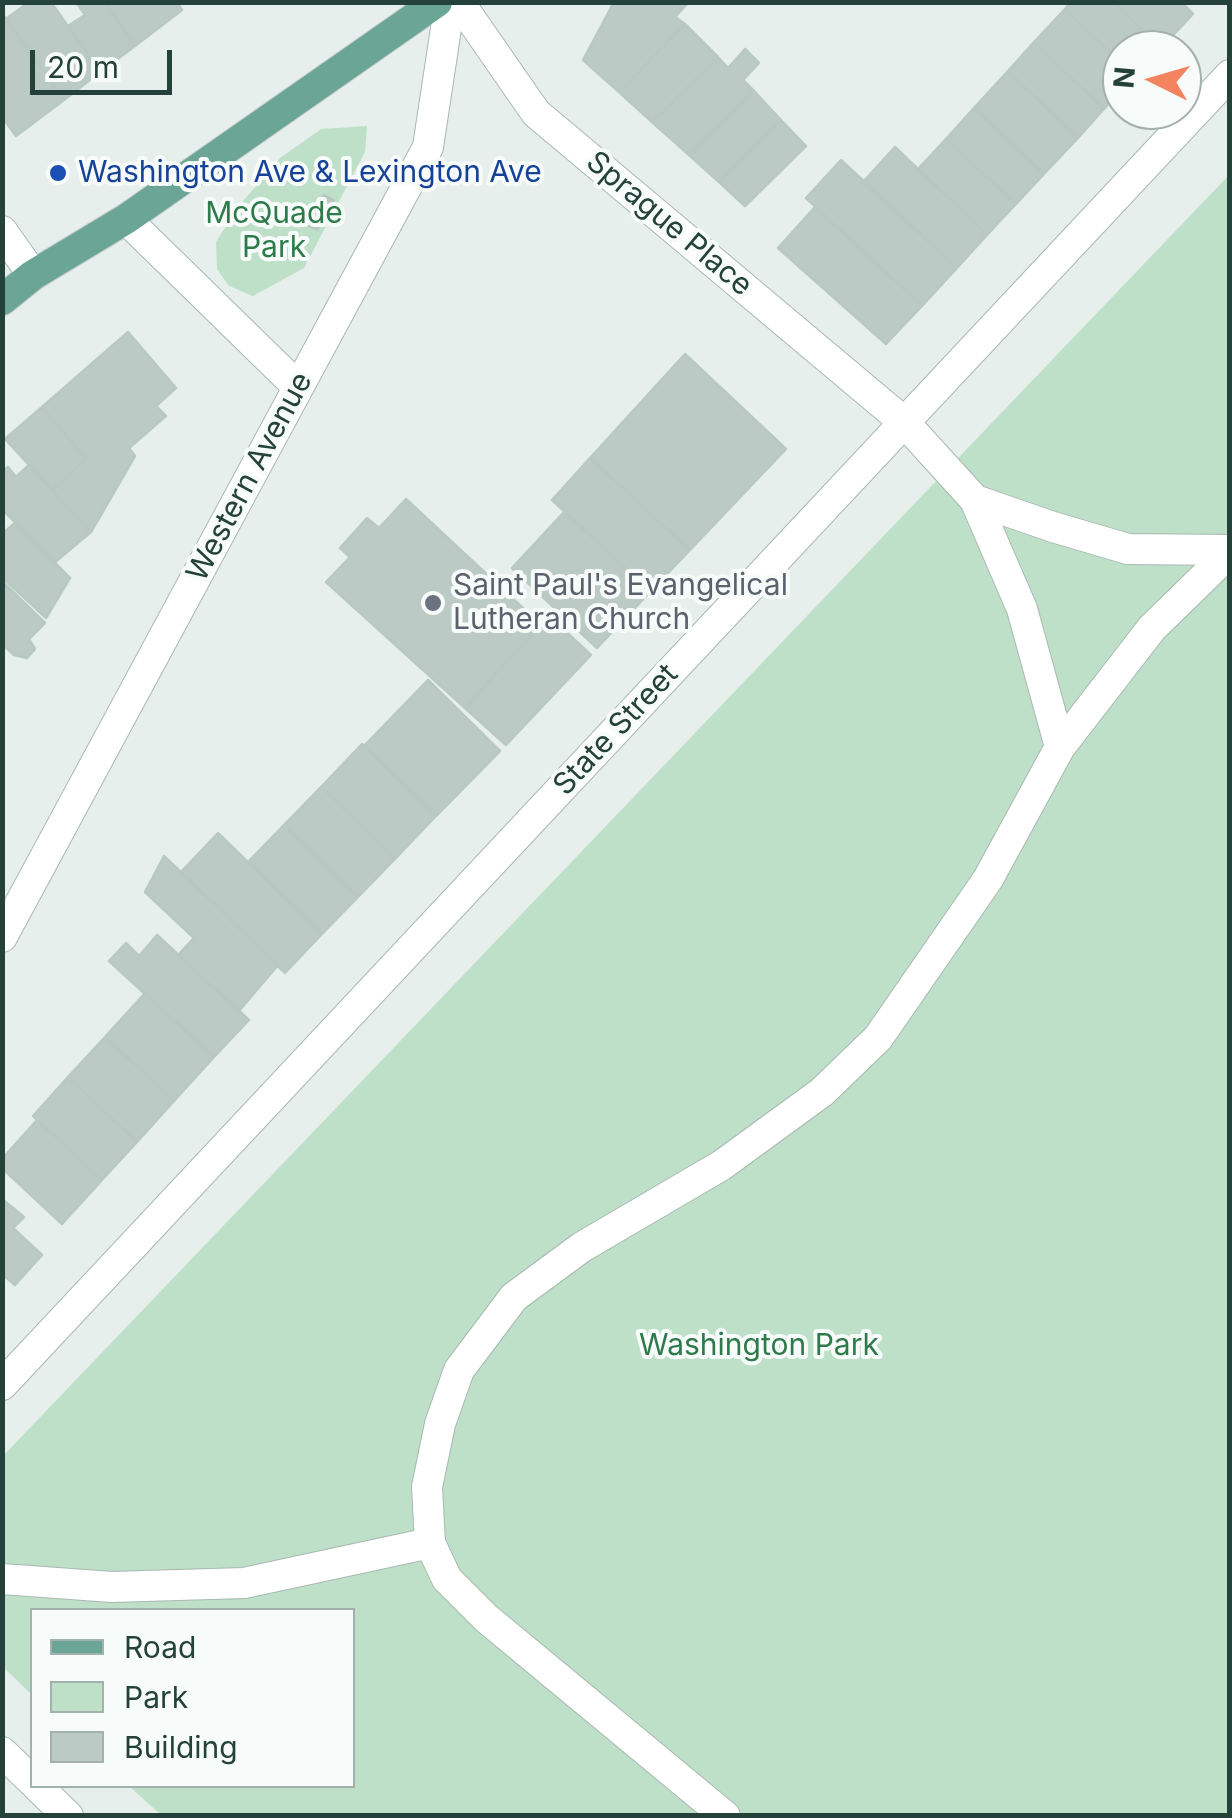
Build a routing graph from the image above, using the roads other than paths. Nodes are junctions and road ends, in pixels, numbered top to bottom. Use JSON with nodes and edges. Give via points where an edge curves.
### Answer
{"nodes":[{"id":1,"x":437,"y":2,"type":"edge"},
{"id":2,"x":450,"y":2,"type":"edge"},
{"id":3,"x":458,"y":2,"type":"edge"},
{"id":4,"x":1230,"y":75,"type":"edge"},
{"id":5,"x":126,"y":218,"type":"junction"},
{"id":6,"x":2,"y":231,"type":"edge"},
{"id":7,"x":33,"y":275,"type":"junction"},
{"id":8,"x":2,"y":300,"type":"edge"},
{"id":9,"x":298,"y":388,"type":"junction"},
{"id":10,"x":904,"y":422,"type":"junction"},
{"id":11,"x":975,"y":500,"type":"junction"},
{"id":12,"x":1230,"y":551,"type":"edge"},
{"id":13,"x":1060,"y":747,"type":"junction"},
{"id":14,"x":2,"y":937,"type":"edge"},
{"id":15,"x":2,"y":1385,"type":"edge"},
{"id":16,"x":430,"y":1543,"type":"junction"},
{"id":17,"x":2,"y":1579,"type":"edge"},
{"id":18,"x":2,"y":1752,"type":"edge"},
{"id":19,"x":30,"y":1779,"type":"edge"},
{"id":20,"x":39,"y":1788,"type":"edge"},
{"id":21,"x":68,"y":1816,"type":"edge"},
{"id":22,"x":725,"y":1816,"type":"edge"}],
"edges":[{"from":1,"to":5,"type":"main road"},
{"from":2,"to":9,"type":"street","name":"Western Avenue","via":[[428,147]]},
{"from":3,"to":10,"type":"street","name":"Sprague Place","via":[[536,113]]},
{"from":4,"to":10,"type":"street","name":"State Street"},
{"from":5,"to":7,"type":"main road"},
{"from":5,"to":9,"type":"street"},
{"from":6,"to":7,"type":"street"},
{"from":7,"to":8,"type":"main road"},
{"from":9,"to":14,"type":"street","name":"Western Avenue"},
{"from":10,"to":11,"type":"street","name":"Sprague Place"},
{"from":10,"to":15,"type":"street","name":"State Street"},
{"from":11,"to":12,"type":"street","via":[[1128,549]]},
{"from":11,"to":13,"type":"street","via":[[1022,609]]},
{"from":12,"to":13,"type":"street","via":[[1152,628]]},
{"from":13,"to":16,"type":"street","via":[[988,879],[878,1038],[822,1092],[722,1165],[582,1247],[514,1297],[459,1370],[440,1424],[427,1487]]},
{"from":16,"to":17,"type":"street","via":[[244,1583],[112,1586]]},
{"from":16,"to":22,"type":"street","via":[[447,1580],[486,1618]]},
{"from":18,"to":19,"type":"street"},
{"from":20,"to":21,"type":"street"}]}
